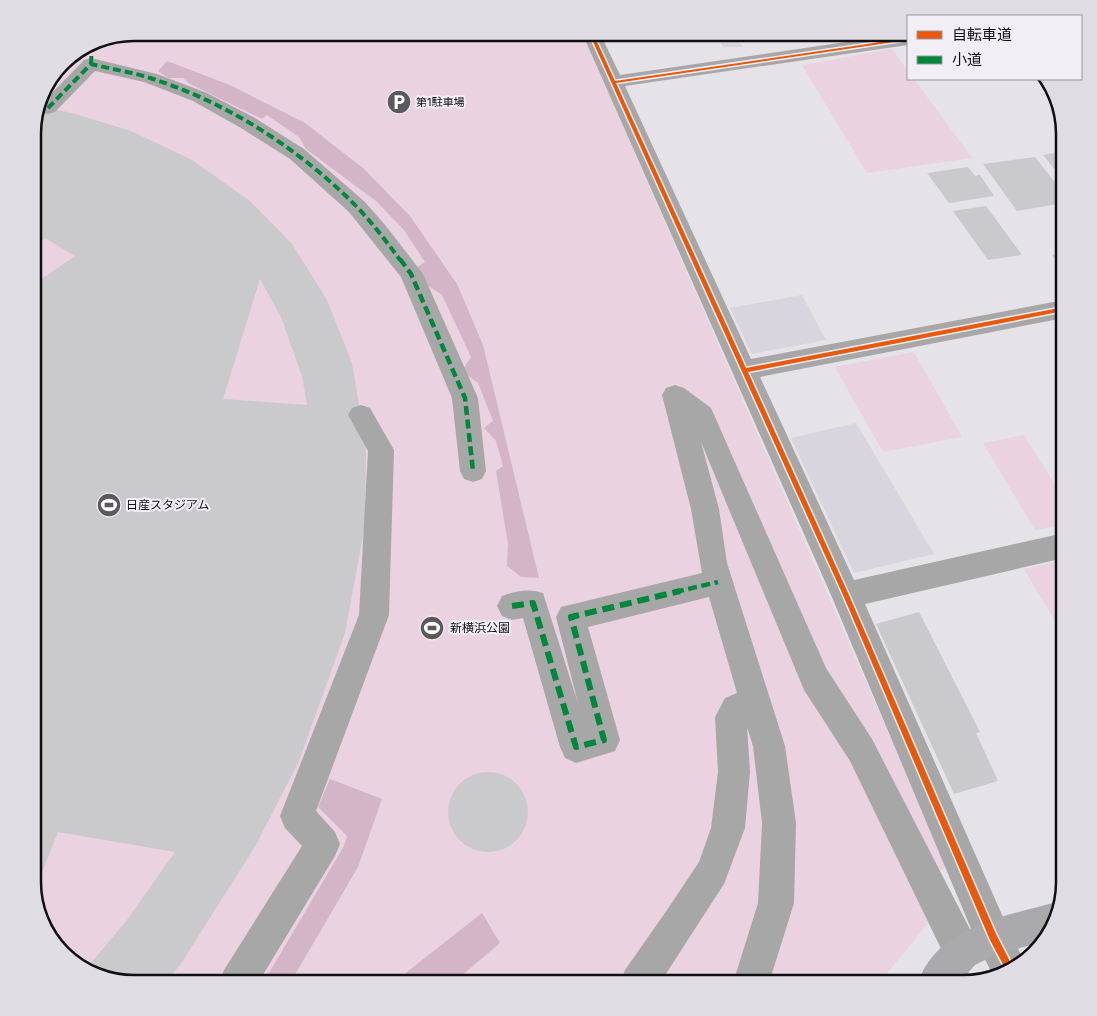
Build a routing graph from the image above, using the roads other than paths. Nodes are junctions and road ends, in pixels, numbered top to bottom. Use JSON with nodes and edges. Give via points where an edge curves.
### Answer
{"nodes":[{"id":1,"x":596,"y":41,"type":"edge"},
{"id":2,"x":901,"y":41,"type":"edge"},
{"id":3,"x":91,"y":53,"type":"edge"},
{"id":4,"x":614,"y":82,"type":"junction"},
{"id":5,"x":48,"y":108,"type":"dead end"},
{"id":6,"x":1056,"y":312,"type":"edge"},
{"id":7,"x":744,"y":370,"type":"junction"},
{"id":8,"x":361,"y":415,"type":"dead end"},
{"id":9,"x":473,"y":471,"type":"dead end"},
{"id":10,"x":1056,"y":547,"type":"edge"},
{"id":11,"x":718,"y":582,"type":"junction"},
{"id":12,"x":846,"y":595,"type":"junction"},
{"id":13,"x":523,"y":604,"type":"dead end"},
{"id":14,"x":755,"y":702,"type":"junction"},
{"id":15,"x":1045,"y":924,"type":"edge"},
{"id":16,"x":993,"y":937,"type":"junction"},
{"id":17,"x":962,"y":952,"type":"junction"},
{"id":18,"x":1007,"y":963,"type":"edge"},
{"id":19,"x":243,"y":975,"type":"edge"},
{"id":20,"x":644,"y":975,"type":"edge"},
{"id":21,"x":754,"y":975,"type":"edge"},
{"id":22,"x":943,"y":975,"type":"edge"}],
"edges":[{"from":1,"to":4,"type":"street"},
{"from":2,"to":4,"type":"street"},
{"from":3,"to":5,"type":"street"},
{"from":3,"to":9,"type":"street","via":[[224,110],[297,154],[357,207],[411,274],[433,324],[464,398]]},
{"from":4,"to":7,"type":"street"},
{"from":6,"to":7,"type":"street"},
{"from":7,"to":12,"type":"street"},
{"from":8,"to":19,"type":"street","via":[[381,450],[374,615],[297,816],[323,844]]},
{"from":10,"to":12,"type":"street"},
{"from":11,"to":13,"type":"street","via":[[571,617],[604,740],[576,747]]},
{"from":11,"to":14,"type":"street"},
{"from":11,"to":17,"type":"street","via":[[712,563],[705,509],[675,395],[702,415],[816,679],[861,750]]},
{"from":12,"to":16,"type":"street"},
{"from":14,"to":20,"type":"street","via":[[736,709],[731,717],[734,772],[728,828],[712,872]]},
{"from":14,"to":21,"type":"street","via":[[769,746],[779,823],[776,903]]},
{"from":15,"to":16,"type":"main road"},
{"from":16,"to":17,"type":"main road"},
{"from":16,"to":18,"type":"street"},
{"from":17,"to":22,"type":"main road"}]}
